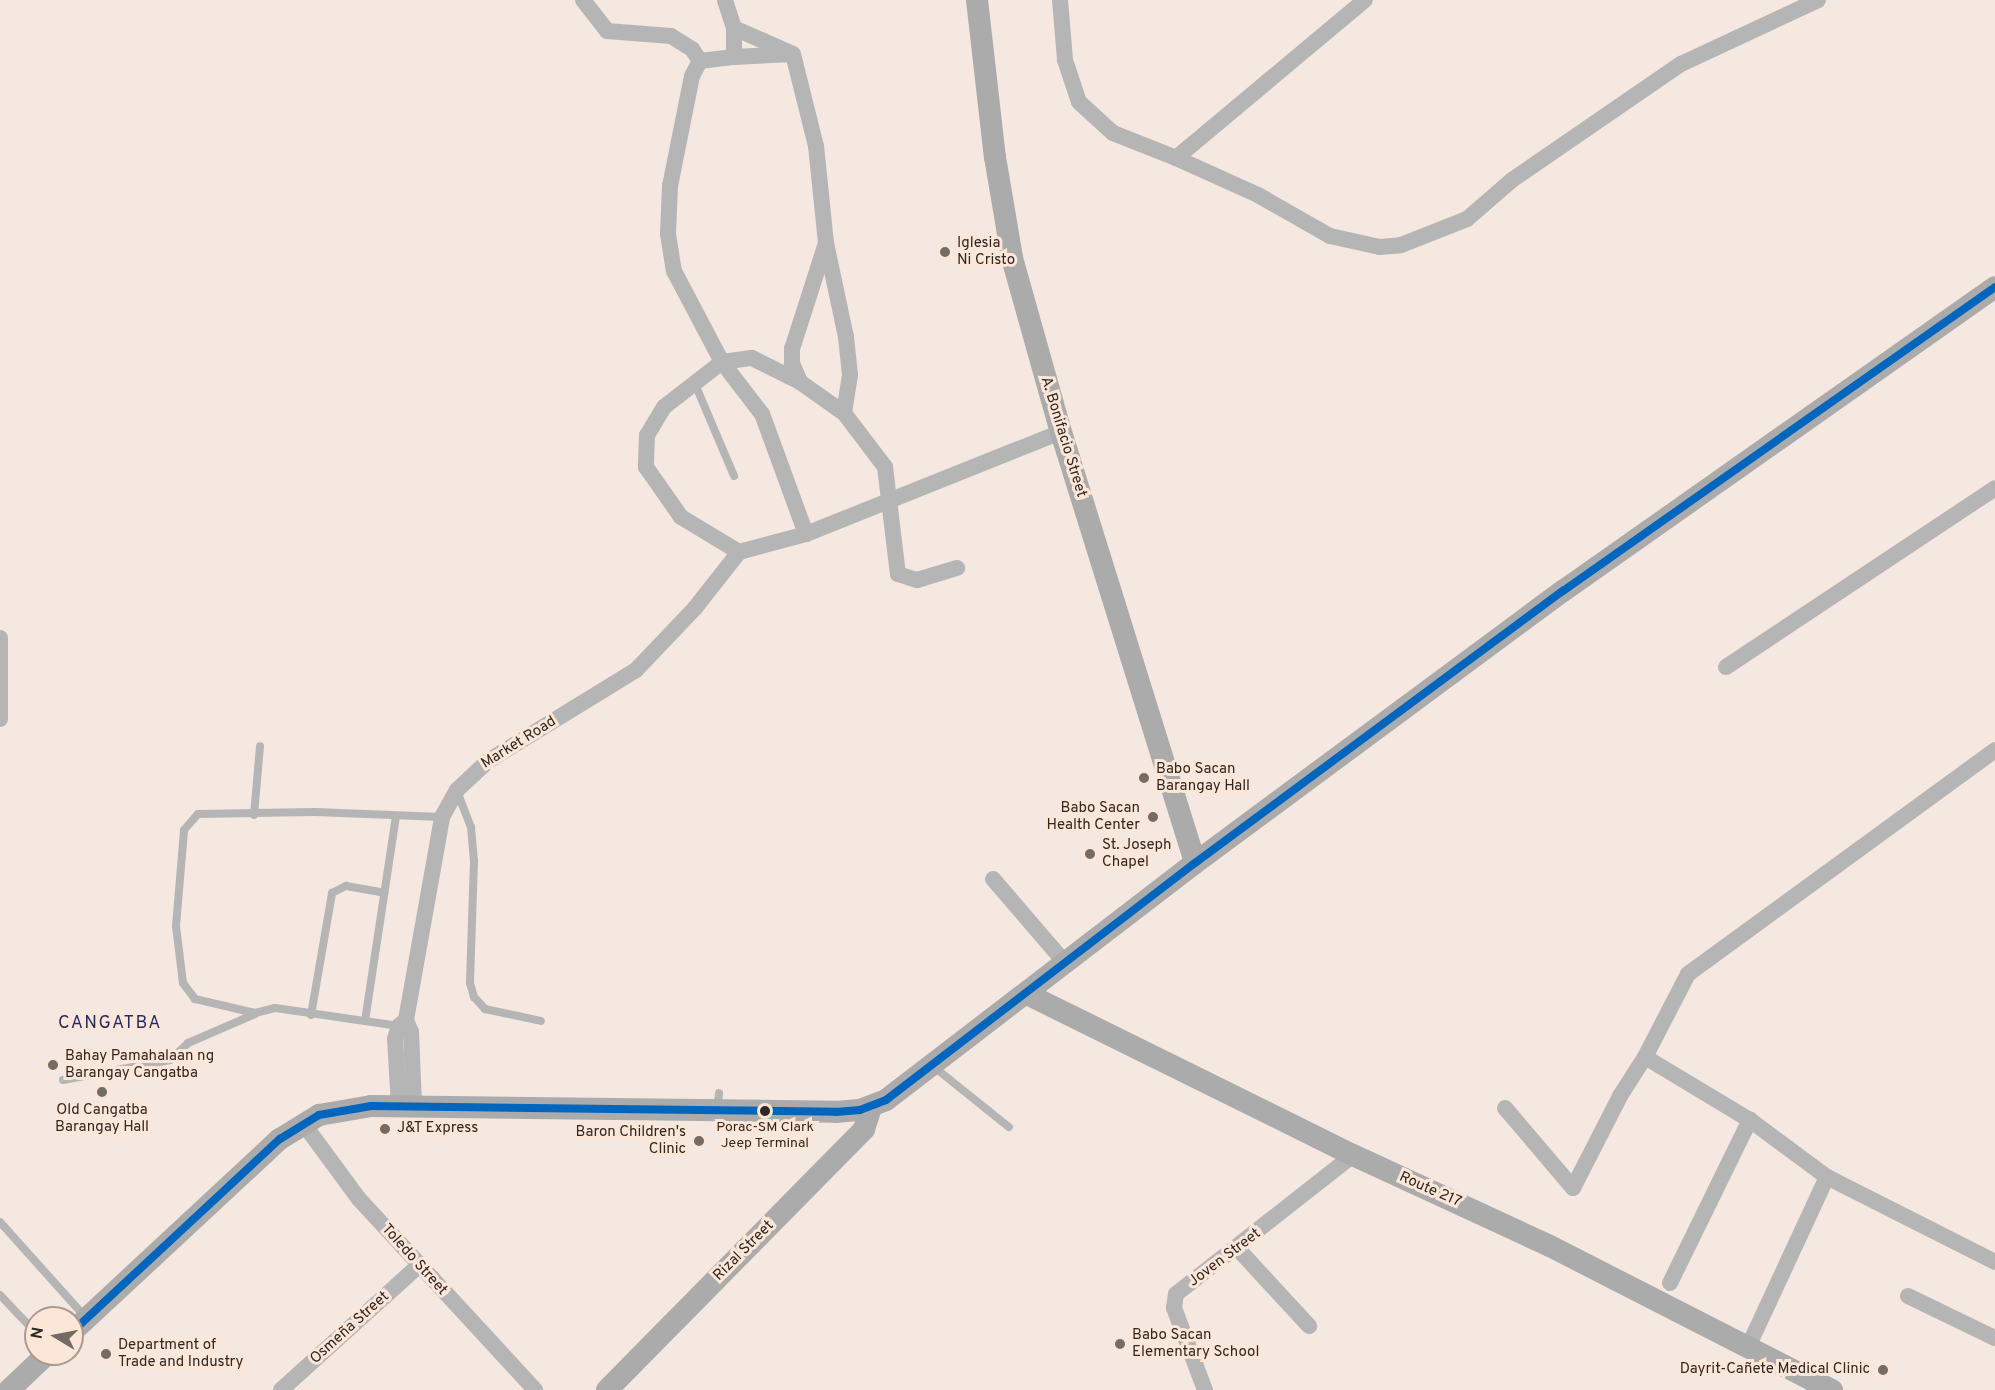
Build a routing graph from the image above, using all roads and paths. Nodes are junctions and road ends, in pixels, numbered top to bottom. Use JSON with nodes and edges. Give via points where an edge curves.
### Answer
{"nodes":[{"id":1,"x":583,"y":0,"type":"edge"},
{"id":2,"x":725,"y":0,"type":"edge"},
{"id":3,"x":977,"y":0,"type":"edge"},
{"id":4,"x":1060,"y":0,"type":"edge"},
{"id":5,"x":1365,"y":0,"type":"edge"},
{"id":6,"x":1818,"y":0,"type":"edge"},
{"id":7,"x":734,"y":28,"type":"junction"},
{"id":8,"x":793,"y":54,"type":"junction"},
{"id":9,"x":734,"y":57,"type":"junction"},
{"id":10,"x":700,"y":61,"type":"junction"},
{"id":11,"x":1176,"y":158,"type":"junction"},
{"id":12,"x":826,"y":243,"type":"junction"},
{"id":13,"x":1995,"y":287,"type":"edge"},
{"id":14,"x":722,"y":362,"type":"junction"},
{"id":15,"x":800,"y":382,"type":"junction"},
{"id":16,"x":695,"y":384,"type":"junction"},
{"id":17,"x":844,"y":413,"type":"junction"},
{"id":18,"x":1060,"y":432,"type":"junction"},
{"id":19,"x":734,"y":476,"type":"dead end"},
{"id":20,"x":1995,"y":488,"type":"edge"},
{"id":21,"x":891,"y":502,"type":"junction"},
{"id":22,"x":806,"y":534,"type":"junction"},
{"id":23,"x":739,"y":552,"type":"junction"},
{"id":24,"x":957,"y":568,"type":"dead end"},
{"id":25,"x":0,"y":638,"type":"edge"},
{"id":26,"x":1726,"y":667,"type":"dead end"},
{"id":27,"x":0,"y":720,"type":"edge"},
{"id":28,"x":260,"y":746,"type":"dead end"},
{"id":29,"x":1995,"y":750,"type":"edge"},
{"id":30,"x":457,"y":790,"type":"junction"},
{"id":31,"x":254,"y":815,"type":"junction"},
{"id":32,"x":396,"y":816,"type":"junction"},
{"id":33,"x":442,"y":817,"type":"junction"},
{"id":34,"x":1195,"y":863,"type":"junction"},
{"id":35,"x":993,"y":879,"type":"dead end"},
{"id":36,"x":384,"y":893,"type":"junction"},
{"id":37,"x":1066,"y":964,"type":"junction"},
{"id":38,"x":1027,"y":994,"type":"junction"},
{"id":39,"x":255,"y":1013,"type":"junction"},
{"id":40,"x":311,"y":1015,"type":"junction"},
{"id":41,"x":542,"y":1021,"type":"dead end"},
{"id":42,"x":365,"y":1022,"type":"junction"},
{"id":43,"x":402,"y":1023,"type":"junction"},
{"id":44,"x":1645,"y":1057,"type":"junction"},
{"id":45,"x":934,"y":1067,"type":"junction"},
{"id":46,"x":63,"y":1080,"type":"dead end"},
{"id":47,"x":407,"y":1106,"type":"junction"},
{"id":48,"x":871,"y":1107,"type":"junction"},
{"id":49,"x":1504,"y":1108,"type":"dead end"},
{"id":50,"x":1750,"y":1120,"type":"junction"},
{"id":51,"x":303,"y":1123,"type":"junction"},
{"id":52,"x":1009,"y":1127,"type":"dead end"},
{"id":53,"x":1353,"y":1155,"type":"junction"},
{"id":54,"x":1827,"y":1177,"type":"junction"},
{"id":55,"x":0,"y":1222,"type":"edge"},
{"id":56,"x":1238,"y":1249,"type":"junction"},
{"id":57,"x":1995,"y":1262,"type":"edge"},
{"id":58,"x":418,"y":1266,"type":"junction"},
{"id":59,"x":1670,"y":1283,"type":"dead end"},
{"id":60,"x":0,"y":1295,"type":"edge"},
{"id":61,"x":1908,"y":1296,"type":"dead end"},
{"id":62,"x":64,"y":1306,"type":"edge"},
{"id":63,"x":24,"y":1320,"type":"edge"},
{"id":64,"x":84,"y":1320,"type":"edge"},
{"id":65,"x":1309,"y":1326,"type":"dead end"},
{"id":66,"x":1995,"y":1338,"type":"edge"},
{"id":67,"x":1749,"y":1345,"type":"junction"},
{"id":68,"x":34,"y":1366,"type":"edge"},
{"id":69,"x":9,"y":1390,"type":"edge"},
{"id":70,"x":280,"y":1390,"type":"edge"},
{"id":71,"x":535,"y":1390,"type":"edge"},
{"id":72,"x":607,"y":1390,"type":"edge"},
{"id":73,"x":1205,"y":1390,"type":"edge"},
{"id":74,"x":1832,"y":1390,"type":"edge"}],
"edges":[{"from":1,"to":10,"type":"street","via":[[607,31],[681,40]]},
{"from":2,"to":7,"type":"street"},
{"from":3,"to":18,"type":"main road","name":"A. Bonifacio Street","via":[[995,157],[1012,258]]},
{"from":4,"to":11,"type":"street","via":[[1065,60],[1078,102],[1113,133]]},
{"from":5,"to":11,"type":"street"},
{"from":6,"to":11,"type":"street","via":[[1681,64],[1512,180],[1467,219],[1401,245],[1380,247],[1330,236],[1258,195]]},
{"from":7,"to":8,"type":"street"},
{"from":7,"to":9,"type":"street"},
{"from":8,"to":9,"type":"street"},
{"from":8,"to":12,"type":"street","via":[[816,146]]},
{"from":9,"to":10,"type":"street"},
{"from":10,"to":14,"type":"street","via":[[692,76],[672,176],[668,234],[674,271]]},
{"from":12,"to":15,"type":"street","via":[[792,349],[792,363]]},
{"from":12,"to":17,"type":"street","via":[[847,346],[850,375]]},
{"from":13,"to":34,"type":"main road","via":[[1563,591]]},
{"from":14,"to":15,"type":"street","via":[[752,358]]},
{"from":14,"to":16,"type":"street"},
{"from":14,"to":22,"type":"street","via":[[762,414]]},
{"from":15,"to":17,"type":"street"},
{"from":16,"to":19,"type":"lane"},
{"from":16,"to":23,"type":"street","via":[[664,407],[646,435],[646,467],[681,517]]},
{"from":17,"to":21,"type":"street","via":[[885,467]]},
{"from":18,"to":21,"type":"street"},
{"from":18,"to":34,"type":"main road","name":"A. Bonifacio Street"},
{"from":20,"to":26,"type":"street"},
{"from":21,"to":22,"type":"street"},
{"from":21,"to":24,"type":"street","via":[[898,574],[917,580]]},
{"from":22,"to":23,"type":"street"},
{"from":23,"to":30,"type":"street","name":"Market Road","via":[[695,608],[636,670],[488,761]]},
{"from":25,"to":27,"type":"street"},
{"from":28,"to":31,"type":"lane"},
{"from":29,"to":44,"type":"street","via":[[1688,974]]},
{"from":30,"to":33,"type":"street","name":"Market Road"},
{"from":30,"to":41,"type":"lane","via":[[471,827],[474,861],[470,983],[474,997],[485,1009]]},
{"from":31,"to":32,"type":"lane","via":[[315,812]]},
{"from":31,"to":39,"type":"lane","via":[[198,814],[188,821],[176,926],[183,983],[195,999]]},
{"from":32,"to":33,"type":"lane"},
{"from":32,"to":36,"type":"lane"},
{"from":33,"to":43,"type":"street","name":"Market Road"},
{"from":34,"to":37,"type":"main road"},
{"from":35,"to":37,"type":"street"},
{"from":36,"to":40,"type":"lane","via":[[346,886],[332,893]]},
{"from":36,"to":42,"type":"lane"},
{"from":37,"to":38,"type":"main road"},
{"from":38,"to":45,"type":"main road"},
{"from":38,"to":53,"type":"main road","name":"Route 217"},
{"from":39,"to":40,"type":"lane","via":[[275,1008]]},
{"from":39,"to":46,"type":"lane","via":[[188,1043],[170,1060]]},
{"from":40,"to":42,"type":"lane"},
{"from":42,"to":43,"type":"lane"},
{"from":43,"to":47,"type":"street","name":"Market Road","via":[[411,1032]]},
{"from":44,"to":49,"type":"street","via":[[1620,1096],[1573,1188]]},
{"from":44,"to":50,"type":"street"},
{"from":45,"to":48,"type":"main road"},
{"from":45,"to":52,"type":"lane"},
{"from":47,"to":48,"type":"main road","via":[[718,1103],[836,1112]]},
{"from":47,"to":51,"type":"main road","via":[[345,1109]]},
{"from":48,"to":72,"type":"main road","name":"Rizal Street","via":[[864,1129]]},
{"from":50,"to":54,"type":"street"},
{"from":50,"to":59,"type":"street"},
{"from":51,"to":58,"type":"street","name":"Toledo Street","via":[[359,1199]]},
{"from":51,"to":64,"type":"main road","via":[[280,1139]]},
{"from":53,"to":56,"type":"street","name":"Joven Street"},
{"from":53,"to":67,"type":"main road","name":"Route 217","via":[[1540,1241]]},
{"from":54,"to":57,"type":"street"},
{"from":54,"to":67,"type":"street"},
{"from":55,"to":62,"type":"lane"},
{"from":56,"to":65,"type":"street"},
{"from":56,"to":73,"type":"street","name":"Joven Street","via":[[1172,1301]]},
{"from":58,"to":70,"type":"street","name":"Osmeña Street"},
{"from":58,"to":71,"type":"street","name":"Toledo Street"},
{"from":60,"to":63,"type":"lane"},
{"from":61,"to":66,"type":"street"},
{"from":67,"to":74,"type":"main road","name":"Route 217"},
{"from":68,"to":69,"type":"main road"}]}
